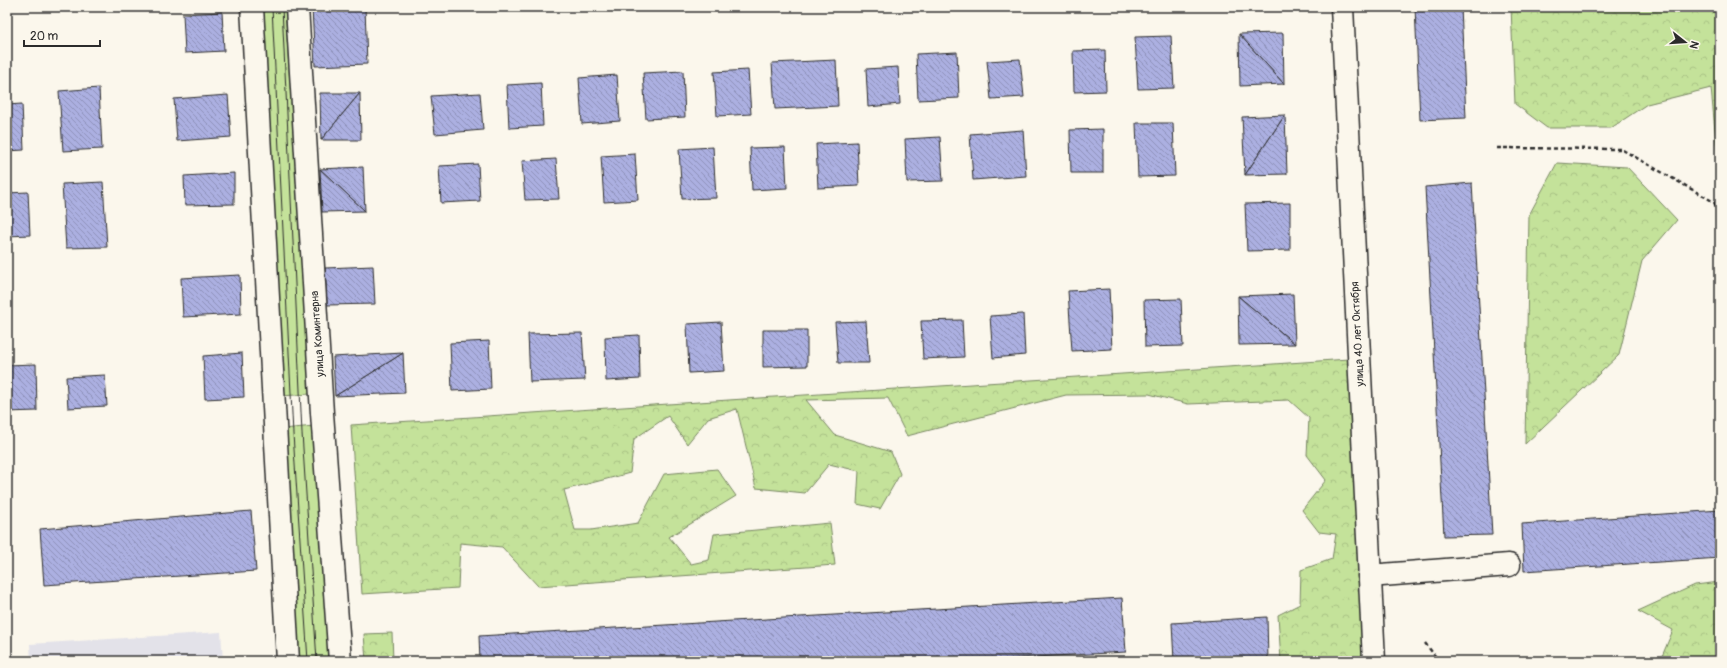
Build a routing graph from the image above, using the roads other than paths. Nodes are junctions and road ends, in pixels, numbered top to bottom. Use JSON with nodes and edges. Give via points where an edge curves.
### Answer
{"nodes":[{"id":1,"x":252,"y":7,"type":"edge"},
{"id":2,"x":297,"y":7,"type":"edge"},
{"id":3,"x":1342,"y":7,"type":"edge"},
{"id":4,"x":1509,"y":565,"type":"dead end"},
{"id":5,"x":1369,"y":576,"type":"junction"},
{"id":6,"x":288,"y":661,"type":"edge"},
{"id":7,"x":340,"y":661,"type":"edge"},
{"id":8,"x":1374,"y":661,"type":"edge"}],
"edges":[{"from":1,"to":6,"type":"street"},
{"from":2,"to":7,"type":"street","name":"улица Коминтерна"},
{"from":3,"to":5,"type":"street","name":"улица 40 лет Октября"},
{"from":4,"to":5,"type":"street"},
{"from":5,"to":8,"type":"street","name":"улица 40 лет Октября"}]}
